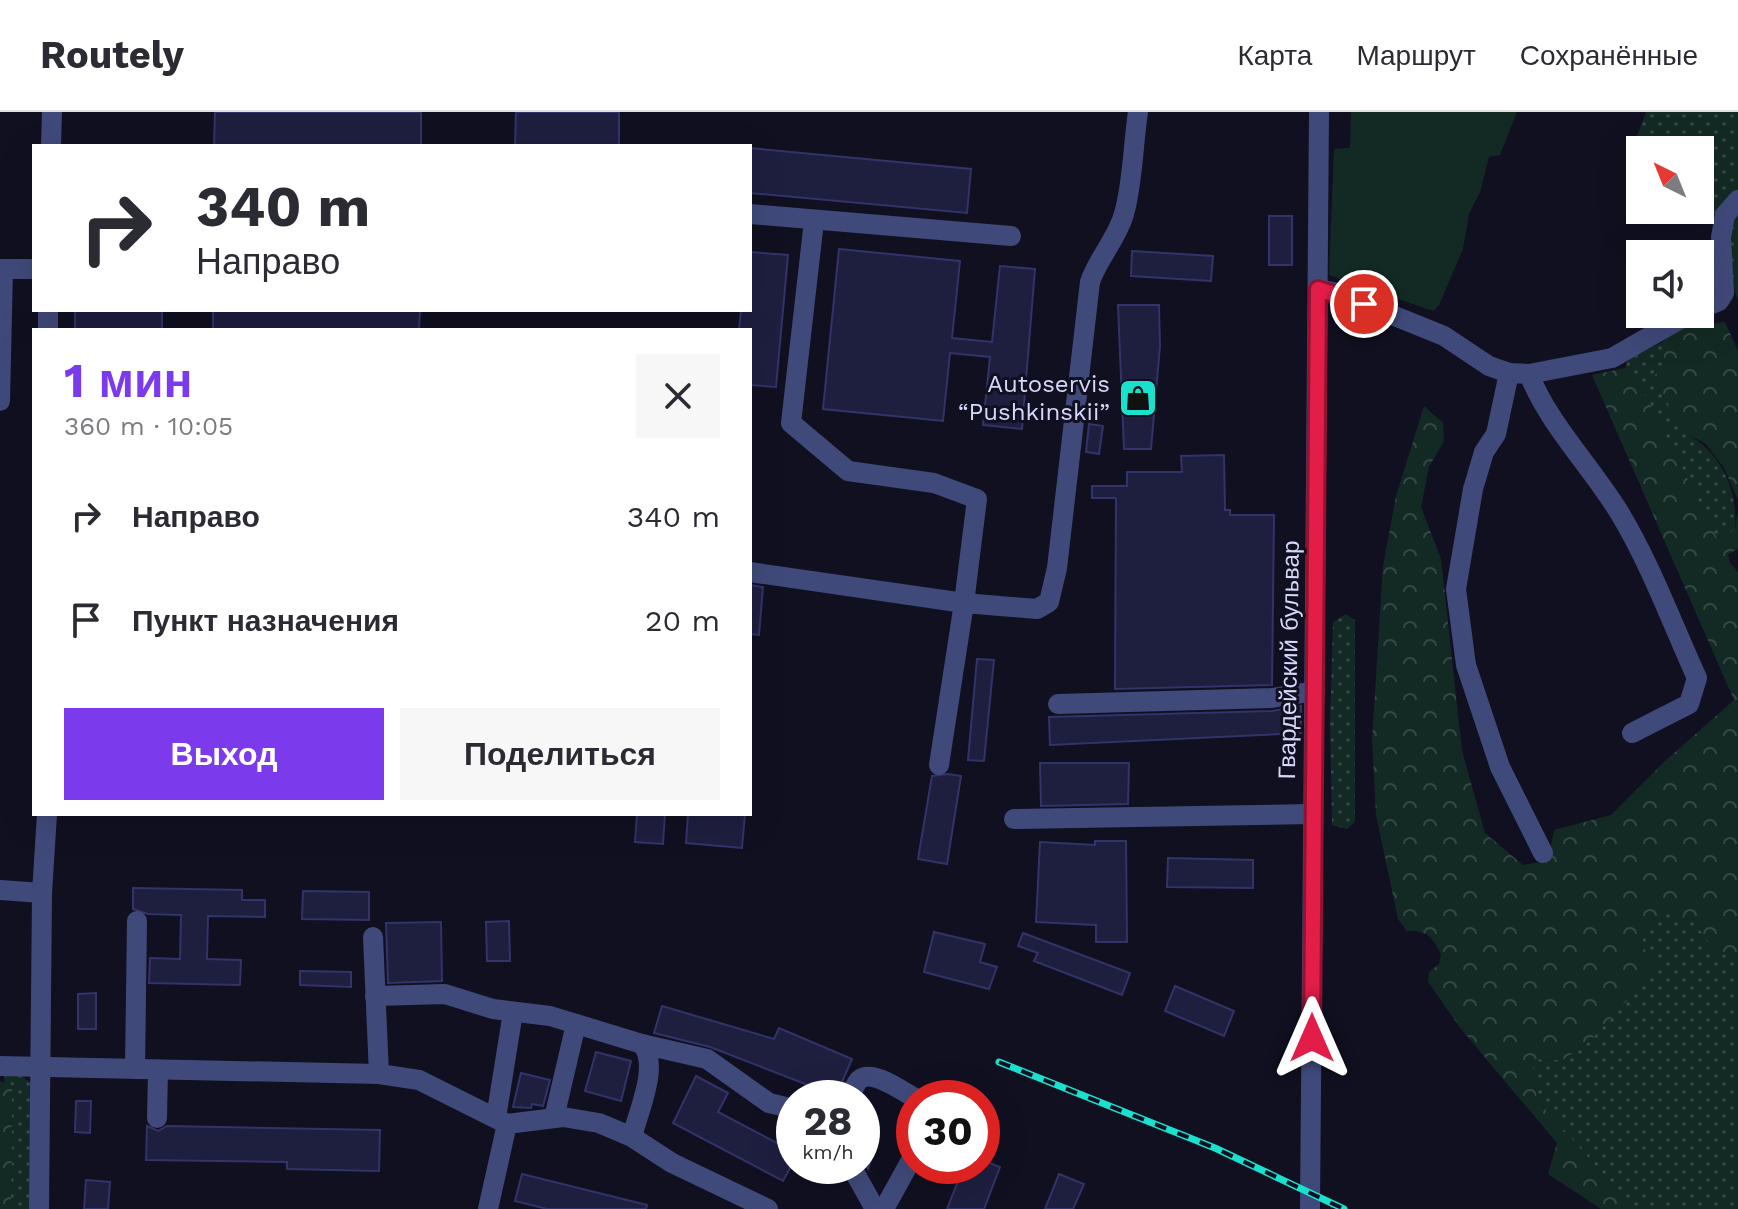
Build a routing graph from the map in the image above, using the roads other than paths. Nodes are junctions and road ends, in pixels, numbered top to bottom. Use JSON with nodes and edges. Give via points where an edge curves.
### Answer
{"nodes":[{"id":1,"x":52,"y":112,"type":"edge"},
{"id":2,"x":1138,"y":112,"type":"edge"},
{"id":3,"x":1319,"y":112,"type":"edge"},
{"id":4,"x":51,"y":144,"type":"edge"},
{"id":5,"x":1738,"y":200,"type":"edge"},
{"id":6,"x":752,"y":214,"type":"edge"},
{"id":7,"x":814,"y":221,"type":"junction"},
{"id":8,"x":1011,"y":236,"type":"dead end"},
{"id":9,"x":2,"y":269,"type":"edge"},
{"id":10,"x":32,"y":269,"type":"edge"},
{"id":11,"x":1318,"y":289,"type":"junction"},
{"id":12,"x":1714,"y":303,"type":"edge"},
{"id":13,"x":1664,"y":328,"type":"edge"},
{"id":14,"x":1519,"y":374,"type":"junction"},
{"id":15,"x":0,"y":401,"type":"edge"},
{"id":16,"x":752,"y":572,"type":"edge"},
{"id":17,"x":964,"y":603,"type":"junction"},
{"id":18,"x":1315,"y":691,"type":"junction"},
{"id":19,"x":1058,"y":704,"type":"dead end"},
{"id":20,"x":1632,"y":733,"type":"dead end"},
{"id":21,"x":939,"y":765,"type":"dead end"},
{"id":22,"x":1313,"y":814,"type":"junction"},
{"id":23,"x":47,"y":816,"type":"edge"},
{"id":24,"x":1014,"y":819,"type":"dead end"},
{"id":25,"x":1543,"y":853,"type":"dead end"},
{"id":26,"x":0,"y":890,"type":"edge"},
{"id":27,"x":42,"y":893,"type":"junction"},
{"id":28,"x":137,"y":921,"type":"dead end"},
{"id":29,"x":373,"y":937,"type":"dead end"},
{"id":30,"x":375,"y":996,"type":"junction"},
{"id":31,"x":513,"y":1012,"type":"junction"},
{"id":32,"x":576,"y":1024,"type":"junction"},
{"id":33,"x":642,"y":1044,"type":"junction"},
{"id":34,"x":0,"y":1066,"type":"edge"},
{"id":35,"x":40,"y":1067,"type":"junction"},
{"id":36,"x":135,"y":1069,"type":"junction"},
{"id":37,"x":158,"y":1070,"type":"junction"},
{"id":38,"x":379,"y":1074,"type":"junction"},
{"id":39,"x":859,"y":1080,"type":"edge"},
{"id":40,"x":896,"y":1088,"type":"edge"},
{"id":41,"x":776,"y":1105,"type":"edge"},
{"id":42,"x":157,"y":1118,"type":"dead end"},
{"id":43,"x":554,"y":1118,"type":"junction"},
{"id":44,"x":502,"y":1121,"type":"junction"},
{"id":45,"x":632,"y":1137,"type":"junction"},
{"id":46,"x":861,"y":1184,"type":"edge"},
{"id":47,"x":898,"y":1184,"type":"edge"},
{"id":48,"x":39,"y":1209,"type":"edge"},
{"id":49,"x":488,"y":1209,"type":"edge"},
{"id":50,"x":768,"y":1209,"type":"edge"},
{"id":51,"x":875,"y":1209,"type":"edge"},
{"id":52,"x":884,"y":1209,"type":"edge"},
{"id":53,"x":1310,"y":1209,"type":"edge"}],
"edges":[{"from":1,"to":4,"type":"street"},
{"from":2,"to":17,"type":"street","via":[[1124,213],[1090,282],[1049,602],[1037,609]]},
{"from":3,"to":11,"type":"street","name":"Гвардейский бульвар"},
{"from":5,"to":12,"type":"street","via":[[1725,215],[1724,293]]},
{"from":6,"to":7,"type":"street"},
{"from":7,"to":8,"type":"street"},
{"from":7,"to":17,"type":"street","via":[[791,423],[848,471],[934,483],[977,499]]},
{"from":9,"to":10,"type":"street"},
{"from":9,"to":15,"type":"street"},
{"from":11,"to":14,"type":"street","via":[[1444,336],[1489,366]]},
{"from":11,"to":18,"type":"street","name":"Гвардейский бульвар"},
{"from":13,"to":14,"type":"street","via":[[1612,358]]},
{"from":14,"to":20,"type":"street","via":[[1621,514],[1697,678],[1689,704]]},
{"from":14,"to":25,"type":"street","via":[[1473,489],[1456,589],[1466,665],[1485,723],[1500,767]]},
{"from":16,"to":17,"type":"street"},
{"from":17,"to":21,"type":"street"},
{"from":18,"to":19,"type":"street","via":[[1272,698]]},
{"from":18,"to":22,"type":"street","name":"Гвардейский бульвар"},
{"from":22,"to":24,"type":"street"},
{"from":22,"to":53,"type":"street","name":"Гвардейский бульвар"},
{"from":23,"to":27,"type":"street"},
{"from":26,"to":27,"type":"street"},
{"from":27,"to":35,"type":"street"},
{"from":28,"to":36,"type":"street"},
{"from":29,"to":30,"type":"street"},
{"from":30,"to":31,"type":"street","via":[[445,994]]},
{"from":30,"to":38,"type":"street"},
{"from":31,"to":32,"type":"street"},
{"from":31,"to":44,"type":"street"},
{"from":32,"to":33,"type":"street"},
{"from":32,"to":43,"type":"street"},
{"from":33,"to":41,"type":"street","via":[[707,1059]]},
{"from":33,"to":45,"type":"street","via":[[650,1065]]},
{"from":34,"to":35,"type":"street"},
{"from":35,"to":36,"type":"street"},
{"from":35,"to":48,"type":"street"},
{"from":36,"to":37,"type":"street"},
{"from":37,"to":38,"type":"street"},
{"from":37,"to":42,"type":"street"},
{"from":38,"to":44,"type":"street","via":[[419,1080]]},
{"from":39,"to":40,"type":"street","via":[[877,1078]]},
{"from":43,"to":44,"type":"street"},
{"from":43,"to":45,"type":"street","via":[[599,1123]]},
{"from":44,"to":49,"type":"street"},
{"from":45,"to":50,"type":"street","via":[[672,1163]]},
{"from":46,"to":51,"type":"street"},
{"from":47,"to":52,"type":"street"}]}
